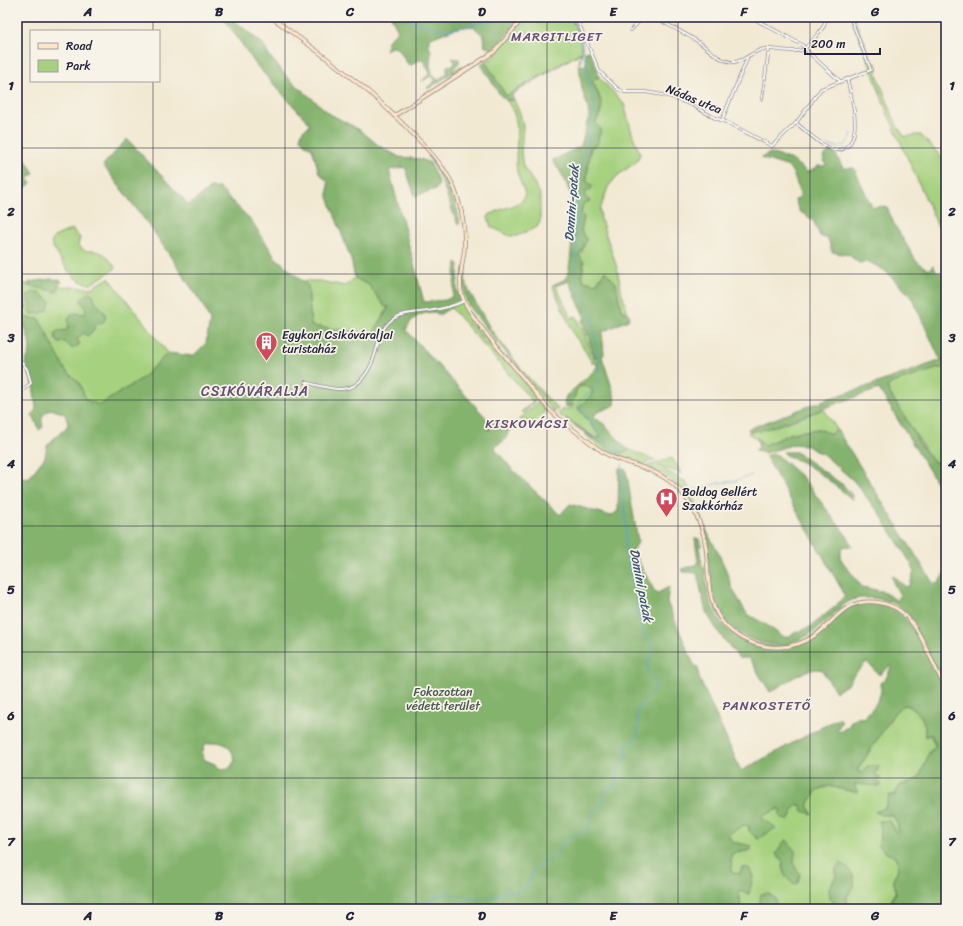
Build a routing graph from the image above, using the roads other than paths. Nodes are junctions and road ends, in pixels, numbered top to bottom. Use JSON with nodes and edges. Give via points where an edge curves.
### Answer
{"nodes":[{"id":1,"x":271,"y":17,"type":"edge"},
{"id":2,"x":524,"y":17,"type":"edge"},
{"id":3,"x":576,"y":17,"type":"edge"},
{"id":4,"x":644,"y":17,"type":"edge"},
{"id":5,"x":654,"y":17,"type":"edge"},
{"id":6,"x":751,"y":17,"type":"edge"},
{"id":7,"x":824,"y":17,"type":"edge"},
{"id":8,"x":850,"y":17,"type":"edge"},
{"id":9,"x":631,"y":30,"type":"dead end"},
{"id":10,"x":769,"y":49,"type":"junction"},
{"id":11,"x":805,"y":49,"type":"junction"},
{"id":12,"x":747,"y":59,"type":"junction"},
{"id":13,"x":847,"y":78,"type":"junction"},
{"id":14,"x":840,"y":81,"type":"junction"},
{"id":15,"x":762,"y":99,"type":"dead end"},
{"id":16,"x":394,"y":116,"type":"junction"},
{"id":17,"x":722,"y":120,"type":"junction"},
{"id":18,"x":796,"y":122,"type":"junction"},
{"id":19,"x":17,"y":294,"type":"edge"},
{"id":20,"x":464,"y":301,"type":"junction"},
{"id":21,"x":17,"y":314,"type":"edge"},
{"id":22,"x":17,"y":357,"type":"edge"},
{"id":23,"x":306,"y":382,"type":"dead end"},
{"id":24,"x":17,"y":395,"type":"edge"},
{"id":25,"x":946,"y":688,"type":"edge"}],
"edges":[{"from":1,"to":16,"type":"main road","via":[[353,78]]},
{"from":2,"to":16,"type":"main road","via":[[494,52]]},
{"from":3,"to":17,"type":"street","name":"Nádas utca","via":[[599,71],[618,90],[669,96],[712,118]]},
{"from":4,"to":9,"type":"street"},
{"from":5,"to":12,"type":"street","via":[[725,60],[736,62]]},
{"from":6,"to":11,"type":"street"},
{"from":7,"to":11,"type":"street","via":[[825,24]]},
{"from":8,"to":13,"type":"street","via":[[871,70]]},
{"from":10,"to":11,"type":"street"},
{"from":10,"to":12,"type":"street","via":[[759,50]]},
{"from":10,"to":15,"type":"street"},
{"from":11,"to":14,"type":"street"},
{"from":12,"to":17,"type":"street"},
{"from":13,"to":14,"type":"street"},
{"from":13,"to":18,"type":"street","via":[[854,113],[854,135],[847,146],[837,150],[827,147]]},
{"from":14,"to":18,"type":"street","via":[[818,90]]},
{"from":16,"to":20,"type":"main road","via":[[432,154],[457,196],[464,229],[460,287]]},
{"from":17,"to":18,"type":"street","name":"Nádas utca","via":[[772,146]]},
{"from":19,"to":21,"type":"street","via":[[22,306]]},
{"from":20,"to":23,"type":"street","via":[[446,308],[401,315],[391,320],[380,335],[374,359],[368,370],[350,387],[337,389]]},
{"from":20,"to":25,"type":"main road","via":[[480,325],[555,415],[604,453],[660,475],[689,501],[703,533],[712,600],[730,630],[756,644],[773,648],[785,647],[812,637],[853,605],[871,602],[884,604],[897,608],[908,618]]},
{"from":22,"to":24,"type":"street","via":[[27,369],[31,383]]}]}
